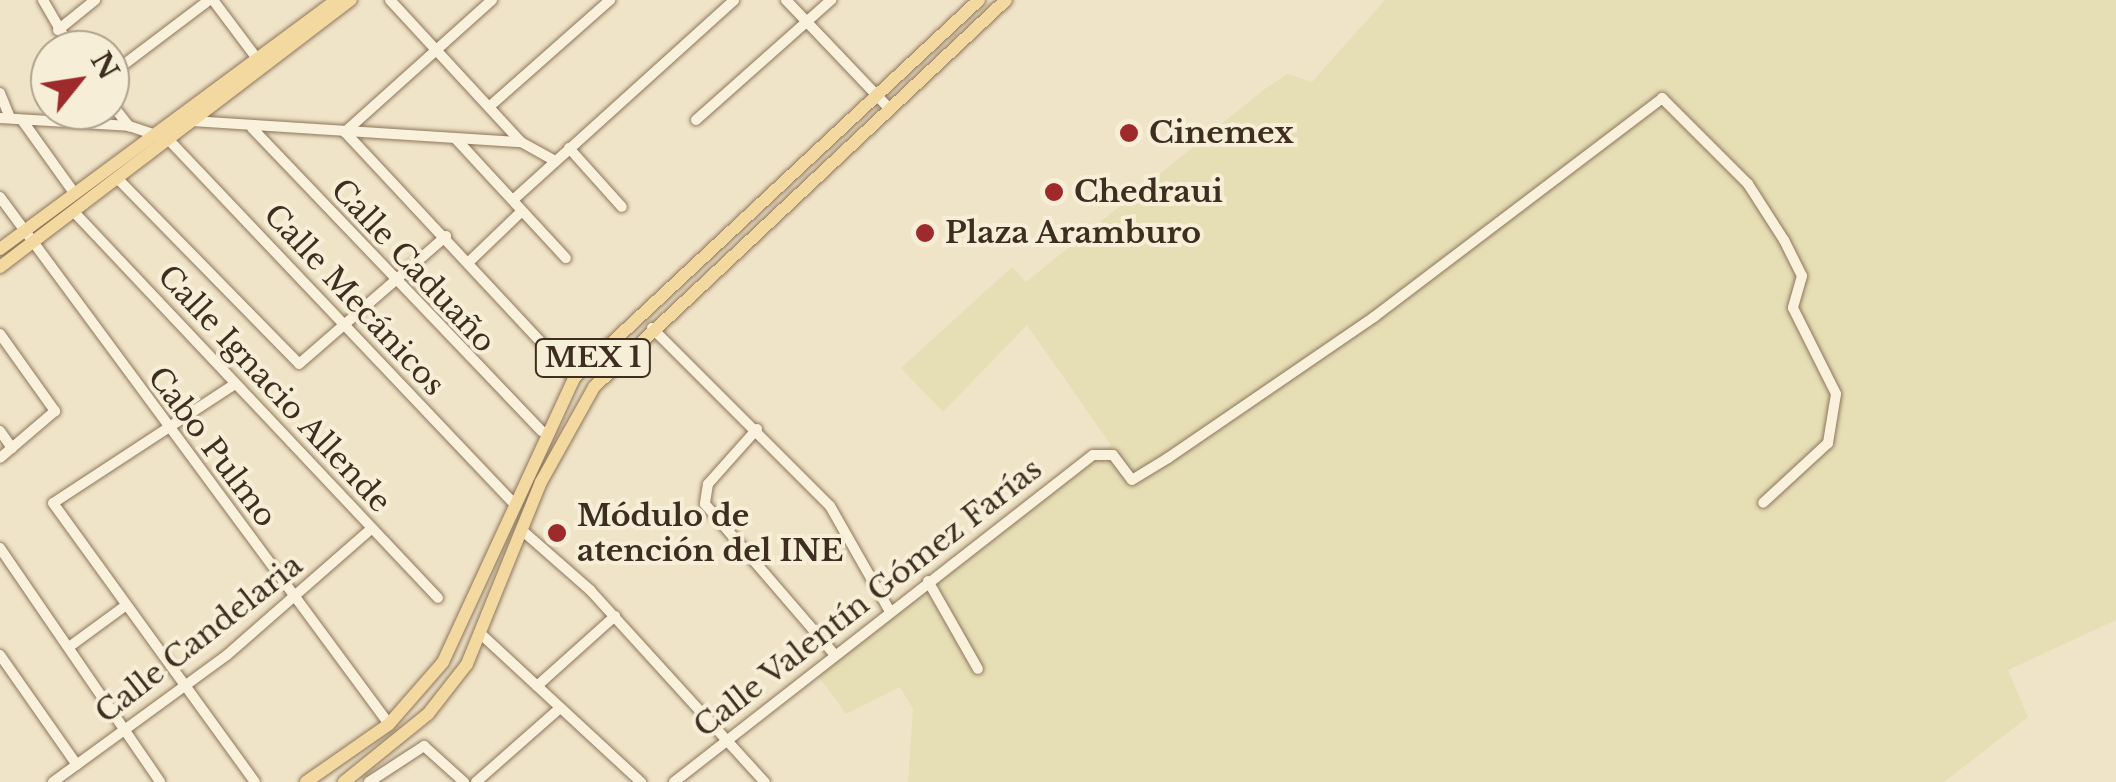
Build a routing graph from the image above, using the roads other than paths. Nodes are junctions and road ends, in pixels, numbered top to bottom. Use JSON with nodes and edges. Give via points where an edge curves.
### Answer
{"nodes":[{"id":1,"x":43,"y":0,"type":"edge"},
{"id":2,"x":94,"y":0,"type":"edge"},
{"id":3,"x":211,"y":0,"type":"edge"},
{"id":4,"x":336,"y":0,"type":"edge"},
{"id":5,"x":351,"y":0,"type":"edge"},
{"id":6,"x":390,"y":0,"type":"edge"},
{"id":7,"x":492,"y":0,"type":"edge"},
{"id":8,"x":734,"y":0,"type":"edge"},
{"id":9,"x":786,"y":0,"type":"edge"},
{"id":10,"x":831,"y":0,"type":"edge"},
{"id":11,"x":978,"y":0,"type":"edge"},
{"id":12,"x":1006,"y":0,"type":"edge"},
{"id":13,"x":601,"y":3,"type":"edge"},
{"id":14,"x":806,"y":20,"type":"junction"},
{"id":15,"x":58,"y":30,"type":"joint"},
{"id":16,"x":434,"y":48,"type":"junction"},
{"id":17,"x":258,"y":60,"type":"junction"},
{"id":18,"x":130,"y":61,"type":"edge"},
{"id":19,"x":0,"y":93,"type":"edge"},
{"id":20,"x":875,"y":94,"type":"junction"},
{"id":21,"x":489,"y":107,"type":"junction"},
{"id":22,"x":888,"y":108,"type":"junction"},
{"id":23,"x":11,"y":119,"type":"edge"},
{"id":24,"x":696,"y":120,"type":"dead end"},
{"id":25,"x":192,"y":121,"type":"junction"},
{"id":26,"x":130,"y":126,"type":"edge"},
{"id":27,"x":252,"y":128,"type":"junction"},
{"id":28,"x":346,"y":132,"type":"junction"},
{"id":29,"x":164,"y":136,"type":"junction"},
{"id":30,"x":456,"y":139,"type":"junction"},
{"id":31,"x":521,"y":142,"type":"junction"},
{"id":32,"x":569,"y":148,"type":"junction"},
{"id":33,"x":556,"y":161,"type":"junction"},
{"id":34,"x":119,"y":180,"type":"junction"},
{"id":35,"x":75,"y":194,"type":"junction"},
{"id":36,"x":0,"y":198,"type":"edge"},
{"id":37,"x":513,"y":200,"type":"junction"},
{"id":38,"x":622,"y":207,"type":"dead end"},
{"id":39,"x":522,"y":210,"type":"junction"},
{"id":40,"x":75,"y":213,"type":"junction"},
{"id":41,"x":446,"y":236,"type":"junction"},
{"id":42,"x":25,"y":239,"type":"junction"},
{"id":43,"x":0,"y":249,"type":"edge"},
{"id":44,"x":566,"y":258,"type":"dead end"},
{"id":45,"x":470,"y":261,"type":"junction"},
{"id":46,"x":691,"y":265,"type":"junction"},
{"id":47,"x":0,"y":267,"type":"edge"},
{"id":48,"x":396,"y":286,"type":"junction"},
{"id":49,"x":679,"y":304,"type":"junction"},
{"id":50,"x":345,"y":327,"type":"junction"},
{"id":51,"x":652,"y":328,"type":"junction"},
{"id":52,"x":0,"y":334,"type":"edge"},
{"id":53,"x":574,"y":378,"type":"junction"},
{"id":54,"x":235,"y":384,"type":"junction"},
{"id":55,"x":166,"y":428,"type":"junction"},
{"id":56,"x":757,"y":429,"type":"junction"},
{"id":57,"x":0,"y":431,"type":"edge"},
{"id":58,"x":542,"y":432,"type":"junction"},
{"id":59,"x":12,"y":448,"type":"junction"},
{"id":60,"x":0,"y":458,"type":"edge"},
{"id":61,"x":512,"y":501,"type":"junction"},
{"id":62,"x":1763,"y":503,"type":"dead end"},
{"id":63,"x":371,"y":528,"type":"junction"},
{"id":64,"x":524,"y":532,"type":"junction"},
{"id":65,"x":0,"y":548,"type":"edge"},
{"id":66,"x":928,"y":581,"type":"junction"},
{"id":67,"x":438,"y":598,"type":"dead end"},
{"id":68,"x":294,"y":599,"type":"junction"},
{"id":69,"x":125,"y":606,"type":"junction"},
{"id":70,"x":889,"y":610,"type":"junction"},
{"id":71,"x":615,"y":616,"type":"junction"},
{"id":72,"x":482,"y":635,"type":"junction"},
{"id":73,"x":69,"y":646,"type":"junction"},
{"id":74,"x":833,"y":653,"type":"junction"},
{"id":75,"x":0,"y":655,"type":"edge"},
{"id":76,"x":978,"y":669,"type":"dead end"},
{"id":77,"x":537,"y":686,"type":"junction"},
{"id":78,"x":185,"y":687,"type":"junction"},
{"id":79,"x":560,"y":708,"type":"junction"},
{"id":80,"x":390,"y":724,"type":"junction"},
{"id":81,"x":126,"y":728,"type":"junction"},
{"id":82,"x":728,"y":736,"type":"junction"},
{"id":83,"x":77,"y":765,"type":"junction"},
{"id":84,"x":53,"y":782,"type":"edge"},
{"id":85,"x":160,"y":782,"type":"edge"},
{"id":86,"x":255,"y":782,"type":"edge"},
{"id":87,"x":306,"y":782,"type":"edge"},
{"id":88,"x":344,"y":782,"type":"edge"},
{"id":89,"x":369,"y":782,"type":"edge"},
{"id":90,"x":464,"y":782,"type":"edge"},
{"id":91,"x":476,"y":782,"type":"edge"},
{"id":92,"x":640,"y":782,"type":"edge"},
{"id":93,"x":674,"y":782,"type":"edge"},
{"id":94,"x":765,"y":782,"type":"edge"}],
"edges":[{"from":1,"to":15,"type":"street"},
{"from":2,"to":15,"type":"street"},
{"from":3,"to":17,"type":"street"},
{"from":3,"to":18,"type":"street"},
{"from":4,"to":17,"type":"main road"},
{"from":5,"to":25,"type":"main road"},
{"from":6,"to":16,"type":"street"},
{"from":7,"to":16,"type":"street"},
{"from":8,"to":32,"type":"street"},
{"from":9,"to":14,"type":"street"},
{"from":10,"to":14,"type":"street"},
{"from":11,"to":20,"type":"main road","number":"MEX 1"},
{"from":12,"to":22,"type":"main road","number":"MEX 1"},
{"from":13,"to":21,"type":"street"},
{"from":14,"to":20,"type":"street"},
{"from":14,"to":24,"type":"street"},
{"from":16,"to":21,"type":"street"},
{"from":16,"to":28,"type":"street"},
{"from":17,"to":29,"type":"main road"},
{"from":19,"to":23,"type":"street"},
{"from":20,"to":22,"type":"street"},
{"from":20,"to":46,"type":"main road","number":"MEX 1"},
{"from":21,"to":31,"type":"street"},
{"from":22,"to":49,"type":"main road","number":"MEX 1"},
{"from":23,"to":35,"type":"street"},
{"from":25,"to":27,"type":"street"},
{"from":25,"to":29,"type":"main road"},
{"from":26,"to":29,"type":"street"},
{"from":27,"to":28,"type":"street"},
{"from":27,"to":48,"type":"street","name":"Calle Caduaño"},
{"from":28,"to":30,"type":"street"},
{"from":28,"to":41,"type":"street"},
{"from":29,"to":34,"type":"main road"},
{"from":29,"to":35,"type":"main road"},
{"from":29,"to":50,"type":"street","name":"Calle Mecánicos"},
{"from":30,"to":31,"type":"street"},
{"from":30,"to":37,"type":"street"},
{"from":31,"to":33,"type":"street"},
{"from":32,"to":33,"type":"street"},
{"from":32,"to":38,"type":"street"},
{"from":33,"to":37,"type":"street"},
{"from":34,"to":40,"type":"main road"},
{"from":34,"to":50,"type":"street","via":[[295,363]]},
{"from":35,"to":42,"type":"main road"},
{"from":36,"to":42,"type":"street","name":"Cabo Pulmo"},
{"from":37,"to":39,"type":"street"},
{"from":39,"to":44,"type":"street"},
{"from":39,"to":45,"type":"street"},
{"from":40,"to":42,"type":"main road"},
{"from":40,"to":54,"type":"street","name":"Calle Ignacio Allende"},
{"from":41,"to":45,"type":"street"},
{"from":41,"to":48,"type":"street"},
{"from":42,"to":43,"type":"main road"},
{"from":42,"to":47,"type":"main road"},
{"from":42,"to":55,"type":"street","name":"Cabo Pulmo"},
{"from":45,"to":53,"type":"street"},
{"from":46,"to":49,"type":"main road"},
{"from":46,"to":53,"type":"main road","number":"MEX 1"},
{"from":48,"to":50,"type":"street"},
{"from":48,"to":58,"type":"street","name":"Calle Caduaño"},
{"from":49,"to":51,"type":"main road","number":"MEX 1"},
{"from":50,"to":61,"type":"street","name":"Calle Mecánicos"},
{"from":51,"to":56,"type":"street"},
{"from":51,"to":64,"type":"main road","number":"MEX 1","via":[[577,413]]},
{"from":52,"to":59,"type":"street","via":[[55,415]]},
{"from":53,"to":58,"type":"main road","number":"MEX 1"},
{"from":54,"to":55,"type":"street"},
{"from":54,"to":63,"type":"street","name":"Calle Ignacio Allende"},
{"from":55,"to":68,"type":"street","name":"Cabo Pulmo"},
{"from":55,"to":69,"type":"street","via":[[52,503]]},
{"from":56,"to":70,"type":"street","via":[[841,518]]},
{"from":56,"to":74,"type":"street","via":[[708,484],[709,512]]},
{"from":57,"to":59,"type":"street"},
{"from":58,"to":61,"type":"main road","number":"MEX 1"},
{"from":59,"to":60,"type":"street"},
{"from":61,"to":80,"type":"main road","number":"MEX 1","via":[[461,635]]},
{"from":62,"to":66,"type":"street","name":"Calle Valentín Gómez Farías","via":[[1828,444],[1836,394],[1793,308],[1802,276],[1784,240],[1748,184],[1662,98],[1374,318],[1168,458],[1132,480],[1113,455],[1093,455]]},
{"from":63,"to":67,"type":"street","name":"Calle Ignacio Allende"},
{"from":63,"to":68,"type":"street","name":"Calle Candelaria"},
{"from":64,"to":71,"type":"street"},
{"from":64,"to":72,"type":"main road","number":"MEX 1"},
{"from":65,"to":73,"type":"street"},
{"from":66,"to":70,"type":"street","name":"Calle Valentín Gómez Farías"},
{"from":66,"to":76,"type":"street"},
{"from":68,"to":78,"type":"street","name":"Calle Candelaria"},
{"from":68,"to":80,"type":"street","name":"Cabo Pulmo"},
{"from":69,"to":73,"type":"street"},
{"from":69,"to":78,"type":"street"},
{"from":70,"to":74,"type":"street","name":"Calle Valentín Gómez Farías"},
{"from":71,"to":77,"type":"street"},
{"from":71,"to":82,"type":"street"},
{"from":72,"to":77,"type":"street"},
{"from":72,"to":88,"type":"main road","number":"MEX 1","via":[[428,714]]},
{"from":73,"to":81,"type":"street"},
{"from":74,"to":82,"type":"street","name":"Calle Valentín Gómez Farías"},
{"from":75,"to":83,"type":"street"},
{"from":77,"to":79,"type":"street"},
{"from":78,"to":81,"type":"street","name":"Calle Candelaria"},
{"from":78,"to":86,"type":"street"},
{"from":79,"to":91,"type":"street"},
{"from":79,"to":92,"type":"street"},
{"from":80,"to":87,"type":"main road","number":"MEX 1"},
{"from":81,"to":83,"type":"street","name":"Calle Candelaria"},
{"from":81,"to":85,"type":"street"},
{"from":82,"to":93,"type":"street","name":"Calle Valentín Gómez Farías"},
{"from":82,"to":94,"type":"street"},
{"from":83,"to":84,"type":"street","name":"Calle Candelaria"},
{"from":89,"to":90,"type":"street","via":[[424,746]]}]}
